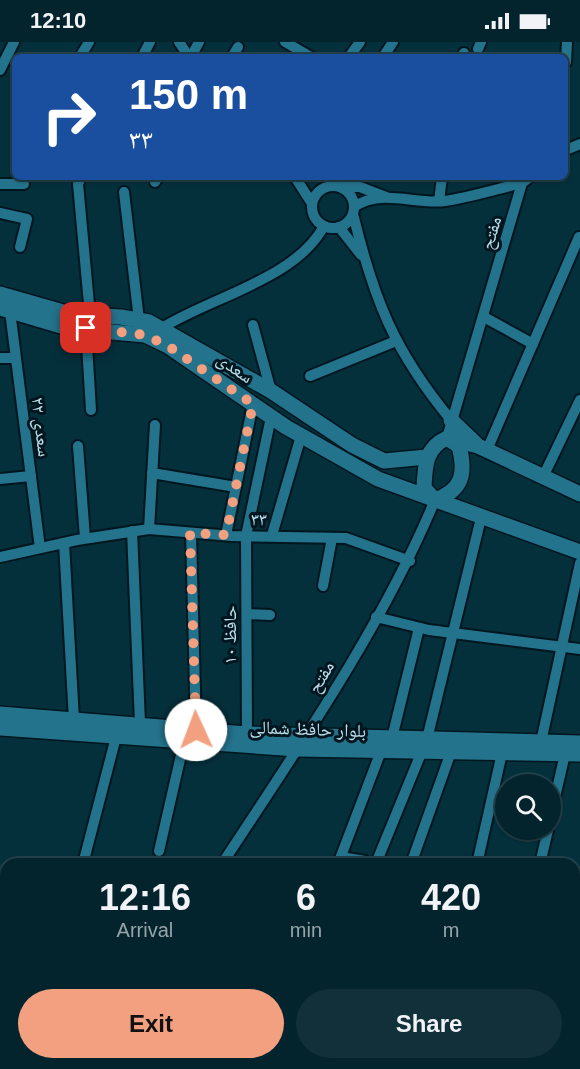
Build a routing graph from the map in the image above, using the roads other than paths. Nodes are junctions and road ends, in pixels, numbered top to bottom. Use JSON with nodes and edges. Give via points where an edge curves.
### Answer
{"nodes":[{"id":1,"x":14,"y":42,"type":"edge"},
{"id":2,"x":285,"y":43,"type":"edge"},
{"id":3,"x":238,"y":47,"type":"dead end"},
{"id":4,"x":234,"y":54,"type":"edge"},
{"id":5,"x":305,"y":54,"type":"edge"},
{"id":6,"x":1,"y":67,"type":"edge"},
{"id":7,"x":297,"y":180,"type":"edge"},
{"id":8,"x":303,"y":180,"type":"edge"},
{"id":9,"x":442,"y":180,"type":"edge"},
{"id":10,"x":526,"y":180,"type":"edge"},
{"id":11,"x":80,"y":181,"type":"edge"},
{"id":12,"x":0,"y":184,"type":"edge"},
{"id":13,"x":24,"y":184,"type":"dead end"},
{"id":14,"x":325,"y":186,"type":"junction"},
{"id":15,"x":342,"y":187,"type":"junction"},
{"id":16,"x":124,"y":192,"type":"dead end"},
{"id":17,"x":389,"y":198,"type":"junction"},
{"id":18,"x":439,"y":201,"type":"junction"},
{"id":19,"x":312,"y":202,"type":"junction"},
{"id":20,"x":353,"y":210,"type":"junction"},
{"id":21,"x":0,"y":213,"type":"edge"},
{"id":22,"x":324,"y":226,"type":"junction"},
{"id":23,"x":339,"y":227,"type":"junction"},
{"id":24,"x":579,"y":237,"type":"edge"},
{"id":25,"x":20,"y":247,"type":"dead end"},
{"id":26,"x":364,"y":260,"type":"junction"},
{"id":27,"x":0,"y":294,"type":"edge"},
{"id":28,"x":5,"y":310,"type":"edge"},
{"id":29,"x":484,"y":318,"type":"junction"},
{"id":30,"x":140,"y":320,"type":"junction"},
{"id":31,"x":88,"y":322,"type":"junction"},
{"id":32,"x":253,"y":325,"type":"dead end"},
{"id":33,"x":162,"y":328,"type":"junction"},
{"id":34,"x":396,"y":341,"type":"junction"},
{"id":35,"x":533,"y":344,"type":"junction"},
{"id":36,"x":0,"y":358,"type":"edge"},
{"id":37,"x":15,"y":358,"type":"junction"},
{"id":38,"x":310,"y":376,"type":"dead end"},
{"id":39,"x":271,"y":391,"type":"junction"},
{"id":40,"x":580,"y":400,"type":"edge"},
{"id":41,"x":253,"y":404,"type":"junction"},
{"id":42,"x":91,"y":410,"type":"dead end"},
{"id":43,"x":271,"y":417,"type":"junction"},
{"id":44,"x":451,"y":420,"type":"junction"},
{"id":45,"x":155,"y":425,"type":"dead end"},
{"id":46,"x":301,"y":436,"type":"junction"},
{"id":47,"x":447,"y":438,"type":"junction"},
{"id":48,"x":78,"y":446,"type":"dead end"},
{"id":49,"x":483,"y":448,"type":"junction"},
{"id":50,"x":427,"y":457,"type":"junction"},
{"id":51,"x":384,"y":461,"type":"junction"},
{"id":52,"x":152,"y":474,"type":"junction"},
{"id":53,"x":31,"y":476,"type":"junction"},
{"id":54,"x":543,"y":477,"type":"junction"},
{"id":55,"x":0,"y":479,"type":"edge"},
{"id":56,"x":378,"y":480,"type":"junction"},
{"id":57,"x":236,"y":487,"type":"junction"},
{"id":58,"x":580,"y":494,"type":"edge"},
{"id":59,"x":435,"y":500,"type":"junction"},
{"id":60,"x":481,"y":518,"type":"junction"},
{"id":61,"x":150,"y":529,"type":"junction"},
{"id":62,"x":132,"y":531,"type":"junction"},
{"id":63,"x":190,"y":533,"type":"junction"},
{"id":64,"x":226,"y":535,"type":"junction"},
{"id":65,"x":272,"y":535,"type":"junction"},
{"id":66,"x":246,"y":536,"type":"junction"},
{"id":67,"x":85,"y":538,"type":"junction"},
{"id":68,"x":332,"y":538,"type":"junction"},
{"id":69,"x":64,"y":543,"type":"junction"},
{"id":70,"x":40,"y":548,"type":"junction"},
{"id":71,"x":580,"y":552,"type":"edge"},
{"id":72,"x":0,"y":557,"type":"edge"},
{"id":73,"x":410,"y":561,"type":"junction"},
{"id":74,"x":580,"y":563,"type":"edge"},
{"id":75,"x":322,"y":586,"type":"dead end"},
{"id":76,"x":247,"y":614,"type":"junction"},
{"id":77,"x":270,"y":615,"type":"dead end"},
{"id":78,"x":376,"y":618,"type":"junction"},
{"id":79,"x":419,"y":628,"type":"junction"},
{"id":80,"x":453,"y":633,"type":"junction"},
{"id":81,"x":562,"y":647,"type":"junction"},
{"id":82,"x":580,"y":649,"type":"edge"},
{"id":83,"x":0,"y":713,"type":"edge"},
{"id":84,"x":74,"y":720,"type":"junction"},
{"id":85,"x":140,"y":723,"type":"junction"},
{"id":86,"x":0,"y":728,"type":"edge"},
{"id":87,"x":196,"y":730,"type":"junction"},
{"id":88,"x":248,"y":734,"type":"junction"},
{"id":89,"x":116,"y":737,"type":"junction"},
{"id":90,"x":392,"y":738,"type":"junction"},
{"id":91,"x":184,"y":742,"type":"junction"},
{"id":92,"x":541,"y":742,"type":"junction"},
{"id":93,"x":301,"y":743,"type":"junction"},
{"id":94,"x":580,"y":743,"type":"edge"},
{"id":95,"x":424,"y":745,"type":"junction"},
{"id":96,"x":381,"y":751,"type":"junction"},
{"id":97,"x":451,"y":752,"type":"junction"},
{"id":98,"x":502,"y":753,"type":"junction"},
{"id":99,"x":573,"y":754,"type":"edge"},
{"id":100,"x":561,"y":788,"type":"edge"},
{"id":101,"x":546,"y":840,"type":"edge"},
{"id":102,"x":159,"y":851,"type":"dead end"},
{"id":103,"x":85,"y":858,"type":"edge"},
{"id":104,"x":226,"y":858,"type":"edge"},
{"id":105,"x":340,"y":858,"type":"edge"},
{"id":106,"x":378,"y":858,"type":"edge"},
{"id":107,"x":413,"y":858,"type":"edge"},
{"id":108,"x":478,"y":858,"type":"edge"},
{"id":109,"x":541,"y":858,"type":"edge"}],
"edges":[{"from":1,"to":6,"type":"street"},
{"from":2,"to":5,"type":"street"},
{"from":3,"to":4,"type":"street"},
{"from":7,"to":19,"type":"street"},
{"from":8,"to":14,"type":"street"},
{"from":9,"to":18,"type":"street"},
{"from":10,"to":18,"type":"street"},
{"from":10,"to":29,"type":"street","name":"مفتح"},
{"from":11,"to":31,"type":"street"},
{"from":12,"to":13,"type":"street"},
{"from":14,"to":15,"type":"street"},
{"from":14,"to":19,"type":"street"},
{"from":15,"to":17,"type":"street","via":[[360,187]]},
{"from":15,"to":20,"type":"street","via":[[351,195]]},
{"from":16,"to":30,"type":"street"},
{"from":17,"to":18,"type":"street"},
{"from":17,"to":20,"type":"street","via":[[361,202]]},
{"from":19,"to":22,"type":"street","via":[[314,217]]},
{"from":20,"to":23,"type":"street","via":[[350,220]]},
{"from":20,"to":26,"type":"street"},
{"from":21,"to":25,"type":"street","via":[[27,219]]},
{"from":22,"to":23,"type":"street"},
{"from":22,"to":33,"type":"street","via":[[315,244],[279,269]]},
{"from":23,"to":26,"type":"street"},
{"from":24,"to":35,"type":"street"},
{"from":26,"to":34,"type":"street","via":[[375,297]]},
{"from":27,"to":31,"type":"street","name":"سعدی"},
{"from":28,"to":31,"type":"street","name":"سعدی","via":[[68,328]]},
{"from":28,"to":37,"type":"street","name":"سعدی ۲۲"},
{"from":29,"to":35,"type":"street"},
{"from":29,"to":44,"type":"street","name":"مفتح"},
{"from":30,"to":31,"type":"street","name":"سعدی"},
{"from":30,"to":33,"type":"street","name":"سعدی"},
{"from":31,"to":41,"type":"street","name":"سعدی","via":[[145,335],[168,346]]},
{"from":31,"to":42,"type":"street"},
{"from":32,"to":39,"type":"street"},
{"from":33,"to":39,"type":"street","name":"سعدی"},
{"from":34,"to":38,"type":"street"},
{"from":34,"to":44,"type":"street"},
{"from":35,"to":49,"type":"street"},
{"from":36,"to":37,"type":"street"},
{"from":37,"to":53,"type":"street","name":"سعدی ۲۲"},
{"from":39,"to":51,"type":"street","name":"سعدی","via":[[352,445]]},
{"from":40,"to":54,"type":"street"},
{"from":41,"to":43,"type":"street","name":"سعدی"},
{"from":41,"to":57,"type":"street"},
{"from":43,"to":46,"type":"street","name":"سعدی"},
{"from":43,"to":66,"type":"street","name":"حافظ ۱۰"},
{"from":44,"to":47,"type":"street","name":"مفتح"},
{"from":44,"to":49,"type":"street"},
{"from":45,"to":52,"type":"street"},
{"from":46,"to":56,"type":"street","name":"سعدی"},
{"from":46,"to":65,"type":"street"},
{"from":47,"to":49,"type":"street"},
{"from":47,"to":50,"type":"street","via":[[435,444]]},
{"from":47,"to":59,"type":"street","via":[[459,446],[461,474],[458,486],[449,495]]},
{"from":48,"to":67,"type":"street"},
{"from":49,"to":54,"type":"street"},
{"from":50,"to":51,"type":"street"},
{"from":50,"to":59,"type":"street","via":[[424,488]]},
{"from":51,"to":56,"type":"street"},
{"from":52,"to":57,"type":"street"},
{"from":52,"to":61,"type":"street"},
{"from":53,"to":55,"type":"street"},
{"from":53,"to":70,"type":"street","name":"سعدی ۲۲"},
{"from":54,"to":58,"type":"street"},
{"from":56,"to":59,"type":"street","name":"سعدی"},
{"from":57,"to":64,"type":"street"},
{"from":59,"to":60,"type":"street","name":"سعدی"},
{"from":59,"to":73,"type":"street","name":"مفتح"},
{"from":60,"to":71,"type":"street","name":"سعدی"},
{"from":60,"to":80,"type":"street"},
{"from":61,"to":62,"type":"street","name":"۳۳"},
{"from":61,"to":63,"type":"street","name":"۳۳"},
{"from":62,"to":67,"type":"street","name":"۳۳"},
{"from":62,"to":85,"type":"street"},
{"from":63,"to":64,"type":"street","name":"۳۳"},
{"from":63,"to":87,"type":"street"},
{"from":64,"to":66,"type":"street","name":"۳۳"},
{"from":65,"to":66,"type":"street","name":"۳۳"},
{"from":65,"to":68,"type":"street","name":"۳۳"},
{"from":66,"to":76,"type":"street","name":"حافظ ۱۰"},
{"from":67,"to":69,"type":"street","name":"۳۳"},
{"from":68,"to":73,"type":"street","name":"۳۳","via":[[354,540]]},
{"from":68,"to":75,"type":"street"},
{"from":69,"to":70,"type":"street","name":"۳۳"},
{"from":69,"to":84,"type":"street"},
{"from":70,"to":72,"type":"street","name":"۳۳"},
{"from":73,"to":78,"type":"street","name":"مفتح"},
{"from":74,"to":81,"type":"street"},
{"from":76,"to":77,"type":"street"},
{"from":76,"to":88,"type":"street","name":"حافظ ۱۰"},
{"from":78,"to":79,"type":"street"},
{"from":78,"to":93,"type":"street","name":"مفتح"},
{"from":79,"to":80,"type":"street"},
{"from":79,"to":90,"type":"street"},
{"from":80,"to":81,"type":"street"},
{"from":80,"to":95,"type":"street"},
{"from":81,"to":82,"type":"street"},
{"from":81,"to":92,"type":"street"},
{"from":83,"to":84,"type":"street","name":"بلوار حافظ شمالی"},
{"from":84,"to":85,"type":"street","name":"بلوار حافظ شمالی"},
{"from":85,"to":87,"type":"street","name":"بلوار حافظ شمالی"},
{"from":86,"to":89,"type":"street","name":"بلوار حافظ شمالی"},
{"from":87,"to":88,"type":"street","name":"بلوار حافظ شمالی"},
{"from":88,"to":93,"type":"street","name":"بلوار حافظ شمالی"},
{"from":89,"to":91,"type":"street","name":"بلوار حافظ شمالی"},
{"from":89,"to":103,"type":"street"},
{"from":90,"to":93,"type":"street","name":"بلوار حافظ شمالی"},
{"from":90,"to":95,"type":"street","name":"بلوار حافظ شمالی"},
{"from":91,"to":93,"type":"street","name":"بلوار حافظ شمالی"},
{"from":91,"to":102,"type":"street"},
{"from":92,"to":94,"type":"street","name":"بلوار حافظ شمالی"},
{"from":92,"to":95,"type":"street","name":"بلوار حافظ شمالی"},
{"from":93,"to":96,"type":"street","name":"بلوار حافظ شمالی"},
{"from":93,"to":104,"type":"street","name":"مفتح"},
{"from":95,"to":96,"type":"street","name":"بلوار حافظ شمالی"},
{"from":95,"to":97,"type":"street","name":"بلوار حافظ شمالی"},
{"from":95,"to":106,"type":"street"},
{"from":96,"to":105,"type":"street"},
{"from":97,"to":98,"type":"street","name":"بلوار حافظ شمالی"},
{"from":97,"to":107,"type":"street"},
{"from":98,"to":99,"type":"street","name":"بلوار حافظ شمالی"},
{"from":98,"to":108,"type":"street"},
{"from":99,"to":100,"type":"street"},
{"from":101,"to":109,"type":"street"}]}
